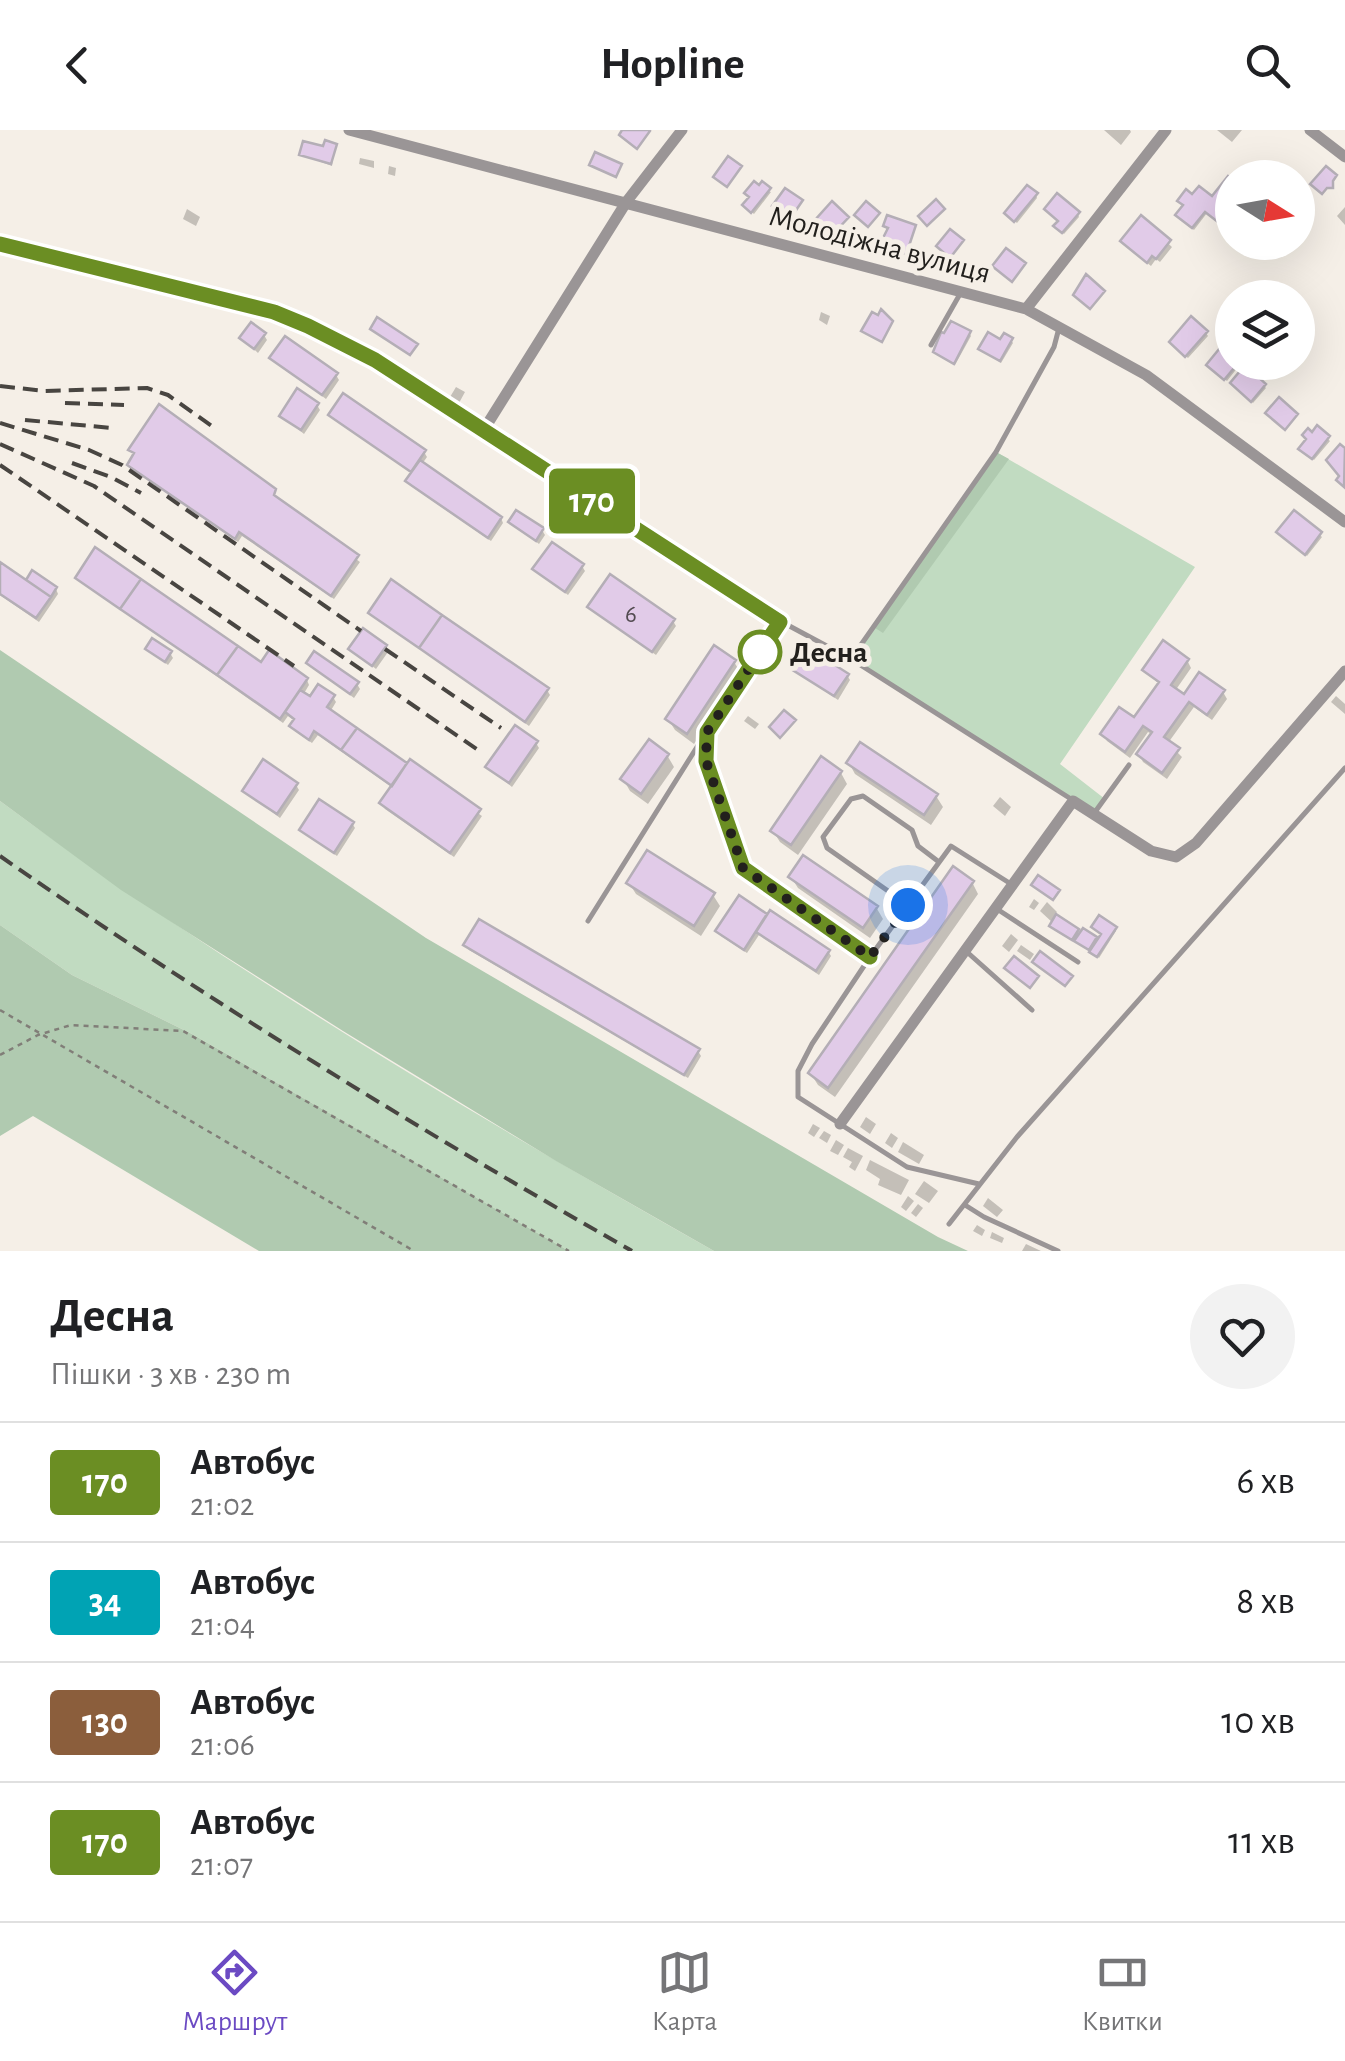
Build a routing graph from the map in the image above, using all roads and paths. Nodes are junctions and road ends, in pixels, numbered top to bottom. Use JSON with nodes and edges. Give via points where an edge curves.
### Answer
{"nodes":[{"id":1,"x":349,"y":130,"type":"edge"},
{"id":2,"x":682,"y":130,"type":"edge"},
{"id":3,"x":1166,"y":130,"type":"edge"},
{"id":4,"x":1310,"y":130,"type":"edge"},
{"id":5,"x":1345,"y":158,"type":"edge"},
{"id":6,"x":628,"y":201,"type":"junction"},
{"id":7,"x":0,"y":244,"type":"edge"},
{"id":8,"x":961,"y":292,"type":"junction"},
{"id":9,"x":1026,"y":309,"type":"junction"},
{"id":10,"x":1059,"y":327,"type":"junction"},
{"id":11,"x":932,"y":345,"type":"dead end"},
{"id":12,"x":482,"y":431,"type":"junction"},
{"id":13,"x":1345,"y":522,"type":"edge"},
{"id":14,"x":780,"y":622,"type":"junction"},
{"id":15,"x":851,"y":659,"type":"junction"},
{"id":16,"x":1345,"y":671,"type":"edge"},
{"id":17,"x":707,"y":732,"type":"junction"},
{"id":18,"x":1130,"y":765,"type":"dead end"},
{"id":19,"x":1345,"y":768,"type":"edge"},
{"id":20,"x":1073,"y":801,"type":"junction"},
{"id":21,"x":1094,"y":814,"type":"junction"},
{"id":22,"x":939,"y":862,"type":"junction"},
{"id":23,"x":1011,"y":884,"type":"junction"},
{"id":24,"x":908,"y":905,"type":"junction"},
{"id":25,"x":994,"y":908,"type":"junction"},
{"id":26,"x":588,"y":921,"type":"dead end"},
{"id":27,"x":964,"y":950,"type":"junction"},
{"id":28,"x":870,"y":957,"type":"junction"},
{"id":29,"x":1078,"y":962,"type":"dead end"},
{"id":30,"x":0,"y":1010,"type":"edge"},
{"id":31,"x":1032,"y":1010,"type":"dead end"},
{"id":32,"x":38,"y":1035,"type":"junction"},
{"id":33,"x":0,"y":1055,"type":"edge"},
{"id":34,"x":840,"y":1124,"type":"junction"},
{"id":35,"x":980,"y":1185,"type":"junction"},
{"id":36,"x":965,"y":1205,"type":"junction"},
{"id":37,"x":949,"y":1224,"type":"dead end"},
{"id":38,"x":414,"y":1251,"type":"edge"},
{"id":39,"x":569,"y":1251,"type":"edge"},
{"id":40,"x":1058,"y":1251,"type":"edge"}],
"edges":[{"from":1,"to":6,"type":"street","name":"Молодіжна вулиця"},
{"from":2,"to":6,"type":"street"},
{"from":3,"to":9,"type":"street"},
{"from":4,"to":5,"type":"street"},
{"from":6,"to":8,"type":"street","name":"Молодіжна вулиця"},
{"from":6,"to":12,"type":"street"},
{"from":7,"to":12,"type":"street","via":[[292,318],[375,360]]},
{"from":8,"to":9,"type":"street","name":"Молодіжна вулиця"},
{"from":8,"to":11,"type":"lane"},
{"from":9,"to":10,"type":"street","name":"Молодіжна вулиця"},
{"from":10,"to":13,"type":"street","name":"Молодіжна вулиця","via":[[1146,375]]},
{"from":10,"to":15,"type":"lane","via":[[996,452]]},
{"from":12,"to":14,"type":"street"},
{"from":14,"to":15,"type":"lane"},
{"from":14,"to":17,"type":"street"},
{"from":15,"to":20,"type":"lane"},
{"from":16,"to":21,"type":"street","via":[[1196,843],[1176,857],[1151,851]]},
{"from":17,"to":26,"type":"lane"},
{"from":17,"to":28,"type":"street","via":[[706,761],[743,868]]},
{"from":18,"to":21,"type":"lane"},
{"from":19,"to":35,"type":"lane"},
{"from":20,"to":21,"type":"street"},
{"from":20,"to":23,"type":"street"},
{"from":22,"to":23,"type":"lane","via":[[951,846]]},
{"from":22,"to":24,"type":"lane"},
{"from":22,"to":24,"type":"lane","via":[[918,846],[912,830],[863,796],[851,799],[823,837],[826,848]]},
{"from":23,"to":25,"type":"street"},
{"from":24,"to":28,"type":"lane"},
{"from":25,"to":27,"type":"street"},
{"from":25,"to":29,"type":"lane"},
{"from":27,"to":31,"type":"lane"},
{"from":27,"to":34,"type":"street"},
{"from":28,"to":34,"type":"lane","via":[[798,1070],[798,1097]]},
{"from":30,"to":32,"type":"path"},
{"from":32,"to":33,"type":"path"},
{"from":32,"to":38,"type":"path"},
{"from":32,"to":39,"type":"path","via":[[71,1025],[192,1034]]},
{"from":34,"to":35,"type":"lane","via":[[907,1167]]},
{"from":35,"to":36,"type":"lane"},
{"from":36,"to":37,"type":"lane"},
{"from":36,"to":40,"type":"lane"}]}
